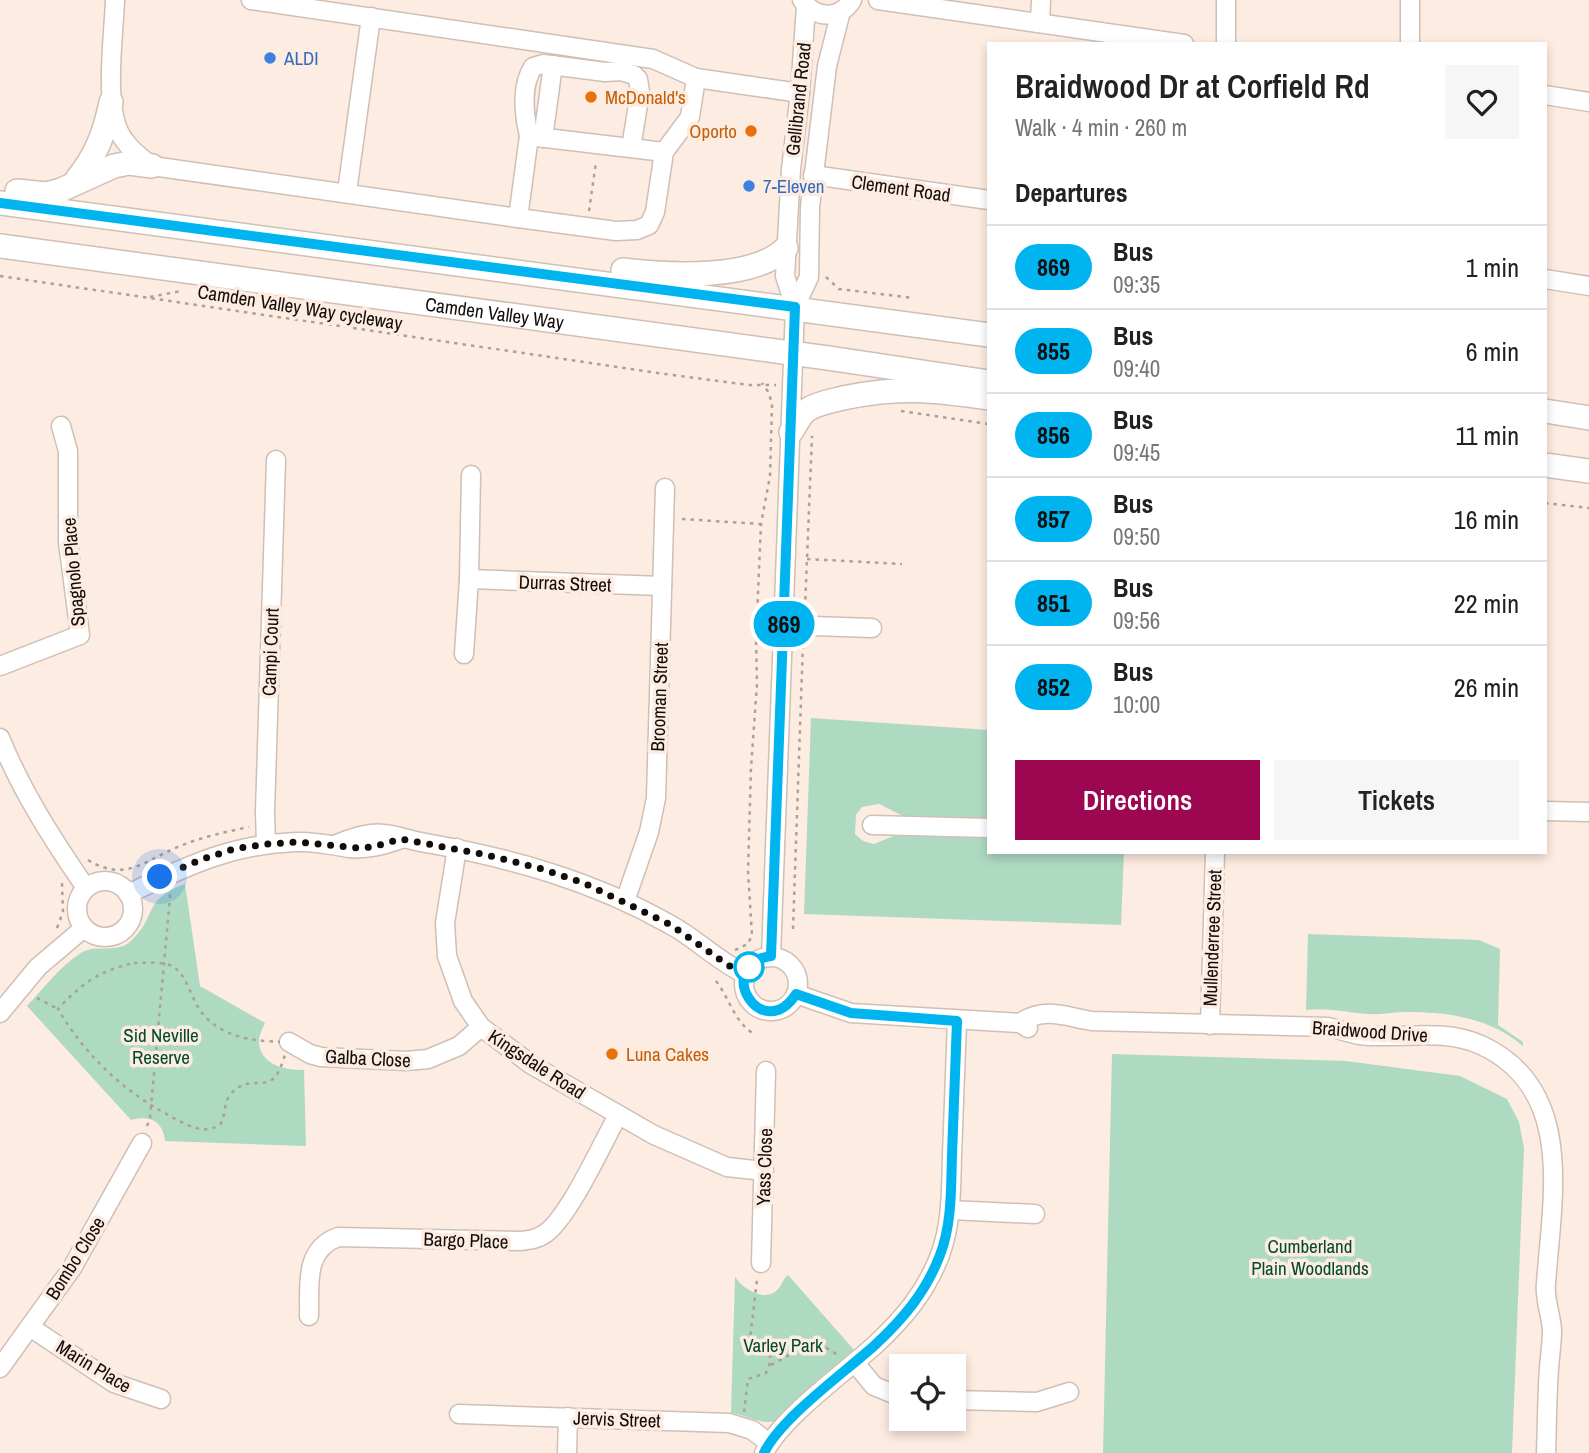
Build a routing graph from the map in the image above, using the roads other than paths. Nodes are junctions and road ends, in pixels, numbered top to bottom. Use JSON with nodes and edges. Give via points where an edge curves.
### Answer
{"nodes":[{"id":1,"x":115,"y":0,"type":"edge"},
{"id":2,"x":251,"y":0,"type":"edge"},
{"id":3,"x":878,"y":0,"type":"edge"},
{"id":4,"x":1041,"y":0,"type":"edge"},
{"id":5,"x":1226,"y":0,"type":"edge"},
{"id":6,"x":1410,"y":0,"type":"edge"},
{"id":7,"x":804,"y":3,"type":"edge"},
{"id":8,"x":847,"y":6,"type":"edge"},
{"id":9,"x":371,"y":17,"type":"junction"},
{"id":10,"x":1040,"y":23,"type":"junction"},
{"id":11,"x":1170,"y":42,"type":"edge"},
{"id":12,"x":1226,"y":42,"type":"edge"},
{"id":13,"x":1410,"y":42,"type":"edge"},
{"id":14,"x":696,"y":78,"type":"junction"},
{"id":15,"x":800,"y":93,"type":"junction"},
{"id":16,"x":1547,"y":95,"type":"edge"},
{"id":17,"x":111,"y":102,"type":"junction"},
{"id":18,"x":1589,"y":102,"type":"edge"},
{"id":19,"x":533,"y":133,"type":"junction"},
{"id":20,"x":631,"y":148,"type":"junction"},
{"id":21,"x":664,"y":152,"type":"junction"},
{"id":22,"x":152,"y":166,"type":"junction"},
{"id":23,"x":813,"y":175,"type":"junction"},
{"id":24,"x":73,"y":184,"type":"junction"},
{"id":25,"x":0,"y":189,"type":"edge"},
{"id":26,"x":347,"y":192,"type":"junction"},
{"id":27,"x":987,"y":200,"type":"edge"},
{"id":28,"x":0,"y":203,"type":"edge"},
{"id":29,"x":518,"y":218,"type":"junction"},
{"id":30,"x":0,"y":246,"type":"edge"},
{"id":31,"x":786,"y":248,"type":"junction"},
{"id":32,"x":481,"y":267,"type":"junction"},
{"id":33,"x":1547,"y":279,"type":"edge"},
{"id":34,"x":1589,"y":286,"type":"edge"},
{"id":35,"x":795,"y":307,"type":"junction"},
{"id":36,"x":987,"y":335,"type":"edge"},
{"id":37,"x":793,"y":353,"type":"junction"},
{"id":38,"x":987,"y":382,"type":"edge"},
{"id":39,"x":987,"y":398,"type":"edge"},
{"id":40,"x":1547,"y":411,"type":"edge"},
{"id":41,"x":1589,"y":418,"type":"edge"},
{"id":42,"x":61,"y":426,"type":"dead end"},
{"id":43,"x":802,"y":432,"type":"junction"},
{"id":44,"x":276,"y":460,"type":"dead end"},
{"id":45,"x":1547,"y":465,"type":"edge"},
{"id":46,"x":1589,"y":471,"type":"edge"},
{"id":47,"x":471,"y":475,"type":"dead end"},
{"id":48,"x":665,"y":488,"type":"dead end"},
{"id":49,"x":469,"y":579,"type":"junction"},
{"id":50,"x":662,"y":586,"type":"junction"},
{"id":51,"x":784,"y":625,"type":"junction"},
{"id":52,"x":872,"y":628,"type":"dead end"},
{"id":53,"x":464,"y":654,"type":"dead end"},
{"id":54,"x":0,"y":666,"type":"edge"},
{"id":55,"x":0,"y":738,"type":"edge"},
{"id":56,"x":1547,"y":811,"type":"edge"},
{"id":57,"x":1589,"y":812,"type":"edge"},
{"id":58,"x":872,"y":825,"type":"dead end"},
{"id":59,"x":987,"y":828,"type":"edge"},
{"id":60,"x":266,"y":844,"type":"junction"},
{"id":61,"x":457,"y":848,"type":"junction"},
{"id":62,"x":1215,"y":854,"type":"edge"},
{"id":63,"x":86,"y":888,"type":"junction"},
{"id":64,"x":128,"y":894,"type":"junction"},
{"id":65,"x":625,"y":901,"type":"junction"},
{"id":66,"x":83,"y":928,"type":"junction"},
{"id":67,"x":771,"y":956,"type":"junction"},
{"id":68,"x":745,"y":974,"type":"junction"},
{"id":69,"x":796,"y":994,"type":"junction"},
{"id":70,"x":0,"y":1013,"type":"edge"},
{"id":71,"x":957,"y":1021,"type":"junction"},
{"id":72,"x":1210,"y":1025,"type":"junction"},
{"id":73,"x":481,"y":1027,"type":"junction"},
{"id":74,"x":289,"y":1042,"type":"road end"},
{"id":75,"x":766,"y":1071,"type":"dead end"},
{"id":76,"x":618,"y":1115,"type":"junction"},
{"id":77,"x":142,"y":1143,"type":"road end"},
{"id":78,"x":764,"y":1171,"type":"junction"},
{"id":79,"x":950,"y":1210,"type":"junction"},
{"id":80,"x":1035,"y":1214,"type":"dead end"},
{"id":81,"x":761,"y":1264,"type":"road end"},
{"id":82,"x":309,"y":1316,"type":"dead end"},
{"id":83,"x":30,"y":1327,"type":"junction"},
{"id":84,"x":852,"y":1365,"type":"junction"},
{"id":85,"x":0,"y":1368,"type":"edge"},
{"id":86,"x":889,"y":1392,"type":"edge"},
{"id":87,"x":1069,"y":1392,"type":"dead end"},
{"id":88,"x":161,"y":1399,"type":"dead end"},
{"id":89,"x":966,"y":1400,"type":"edge"},
{"id":90,"x":459,"y":1414,"type":"dead end"},
{"id":91,"x":568,"y":1417,"type":"junction"},
{"id":92,"x":767,"y":1448,"type":"edge"},
{"id":93,"x":567,"y":1453,"type":"edge"},
{"id":94,"x":1546,"y":1453,"type":"edge"}],
"edges":[{"from":1,"to":17,"type":"street"},
{"from":2,"to":9,"type":"street"},
{"from":3,"to":10,"type":"street"},
{"from":4,"to":10,"type":"street"},
{"from":5,"to":12,"type":"street"},
{"from":6,"to":13,"type":"street"},
{"from":7,"to":8,"type":"street","via":[[822,15]]},
{"from":7,"to":15,"type":"street","name":"Gellibrand Road"},
{"from":8,"to":23,"type":"street","name":"Gellibrand Road","via":[[827,66]]},
{"from":9,"to":14,"type":"street","via":[[653,59]]},
{"from":9,"to":26,"type":"street"},
{"from":10,"to":11,"type":"street"},
{"from":14,"to":15,"type":"street"},
{"from":14,"to":21,"type":"street","via":[[690,117]]},
{"from":15,"to":31,"type":"street","name":"Gellibrand Road"},
{"from":16,"to":18,"type":"street"},
{"from":17,"to":22,"type":"street","via":[[123,140]]},
{"from":17,"to":24,"type":"main road","via":[[98,148]]},
{"from":19,"to":20,"type":"street"},
{"from":19,"to":20,"type":"street","via":[[553,65],[621,71],[638,79],[640,92]]},
{"from":19,"to":29,"type":"street"},
{"from":20,"to":21,"type":"street"},
{"from":21,"to":29,"type":"street","via":[[649,225],[616,231]]},
{"from":22,"to":24,"type":"main road","via":[[114,166]]},
{"from":22,"to":26,"type":"street"},
{"from":23,"to":27,"type":"street","name":"Clement Road"},
{"from":23,"to":35,"type":"street","name":"Gellibrand Road","via":[[808,277]]},
{"from":24,"to":25,"type":"main road","via":[[46,194]]},
{"from":26,"to":29,"type":"street"},
{"from":28,"to":32,"type":"main road"},
{"from":30,"to":37,"type":"main road","name":"Camden Valley Way"},
{"from":31,"to":32,"type":"main road","via":[[761,263],[686,275],[542,259]]},
{"from":31,"to":35,"type":"street","name":"Gellibrand Road","via":[[785,276]]},
{"from":32,"to":35,"type":"main road"},
{"from":33,"to":34,"type":"street"},
{"from":35,"to":36,"type":"main road"},
{"from":35,"to":37,"type":"street"},
{"from":37,"to":38,"type":"main road","name":"Camden Valley Way"},
{"from":37,"to":43,"type":"street"},
{"from":39,"to":43,"type":"main road","via":[[923,389],[880,391],[807,410]]},
{"from":40,"to":41,"type":"main road"},
{"from":42,"to":54,"type":"street","name":"Spagnolo Place","via":[[68,451],[68,542],[80,635]]},
{"from":43,"to":51,"type":"street"},
{"from":44,"to":60,"type":"street","name":"Campi Court"},
{"from":45,"to":46,"type":"main road"},
{"from":47,"to":49,"type":"street"},
{"from":48,"to":50,"type":"street","name":"Brooman Street"},
{"from":49,"to":50,"type":"street","name":"Durras Street"},
{"from":49,"to":53,"type":"street"},
{"from":50,"to":65,"type":"street","name":"Brooman Street","via":[[656,798]]},
{"from":51,"to":52,"type":"street"},
{"from":51,"to":67,"type":"street"},
{"from":55,"to":63,"type":"street","via":[[42,822]]},
{"from":56,"to":57,"type":"street"},
{"from":58,"to":59,"type":"street"},
{"from":60,"to":61,"type":"street","via":[[337,844],[385,834]]},
{"from":60,"to":64,"type":"street","via":[[200,860]]},
{"from":61,"to":65,"type":"street","via":[[542,869]]},
{"from":61,"to":73,"type":"street","name":"Kingsdale Road","via":[[446,923],[447,956],[463,1000]]},
{"from":62,"to":72,"type":"street","name":"Mullenderree Street"},
{"from":63,"to":64,"type":"street","via":[[104,881]]},
{"from":63,"to":66,"type":"street","via":[[77,908]]},
{"from":64,"to":66,"type":"street","via":[[132,913],[123,930],[105,937]]},
{"from":65,"to":68,"type":"street"},
{"from":66,"to":70,"type":"street","via":[[38,967]]},
{"from":67,"to":68,"type":"street","via":[[755,961]]},
{"from":67,"to":69,"type":"street","via":[[794,969],[799,986]]},
{"from":68,"to":69,"type":"street","via":[[745,992],[765,1011],[784,1008]]},
{"from":69,"to":71,"type":"street","name":"Braidwood Drive","via":[[851,1013]]},
{"from":71,"to":72,"type":"street","name":"Braidwood Drive","via":[[1020,1023],[1059,1013],[1072,1018]]},
{"from":71,"to":79,"type":"street"},
{"from":72,"to":94,"type":"street","name":"Braidwood Drive","via":[[1328,1027],[1360,1035],[1454,1037],[1500,1056],[1529,1083],[1546,1115],[1553,1149],[1546,1290],[1552,1328]]},
{"from":73,"to":74,"type":"street","name":"Galba Close","via":[[449,1052],[418,1061],[321,1057]]},
{"from":73,"to":76,"type":"street","name":"Kingsdale Road","via":[[532,1065]]},
{"from":75,"to":78,"type":"street","name":"Yass Close"},
{"from":76,"to":78,"type":"street","name":"Kingsdale Road","via":[[727,1167]]},
{"from":76,"to":82,"type":"street","name":"Bargo Place","via":[[562,1216],[548,1232],[520,1241],[338,1237],[323,1244],[314,1256]]},
{"from":77,"to":83,"type":"street","name":"Bombo Close","via":[[72,1268]]},
{"from":78,"to":81,"type":"street","name":"Yass Close"},
{"from":79,"to":80,"type":"street"},
{"from":79,"to":84,"type":"street","via":[[943,1247],[923,1292],[896,1325]]},
{"from":83,"to":85,"type":"street","name":"Bombo Close"},
{"from":83,"to":88,"type":"street","name":"Marin Place","via":[[114,1383]]},
{"from":84,"to":86,"type":"street"},
{"from":84,"to":92,"type":"street"},
{"from":87,"to":89,"type":"street","via":[[1037,1402]]},
{"from":90,"to":91,"type":"street","name":"Jervis Street"},
{"from":91,"to":92,"type":"street","name":"Jervis Street","via":[[729,1423],[744,1426]]},
{"from":91,"to":93,"type":"street"}]}
